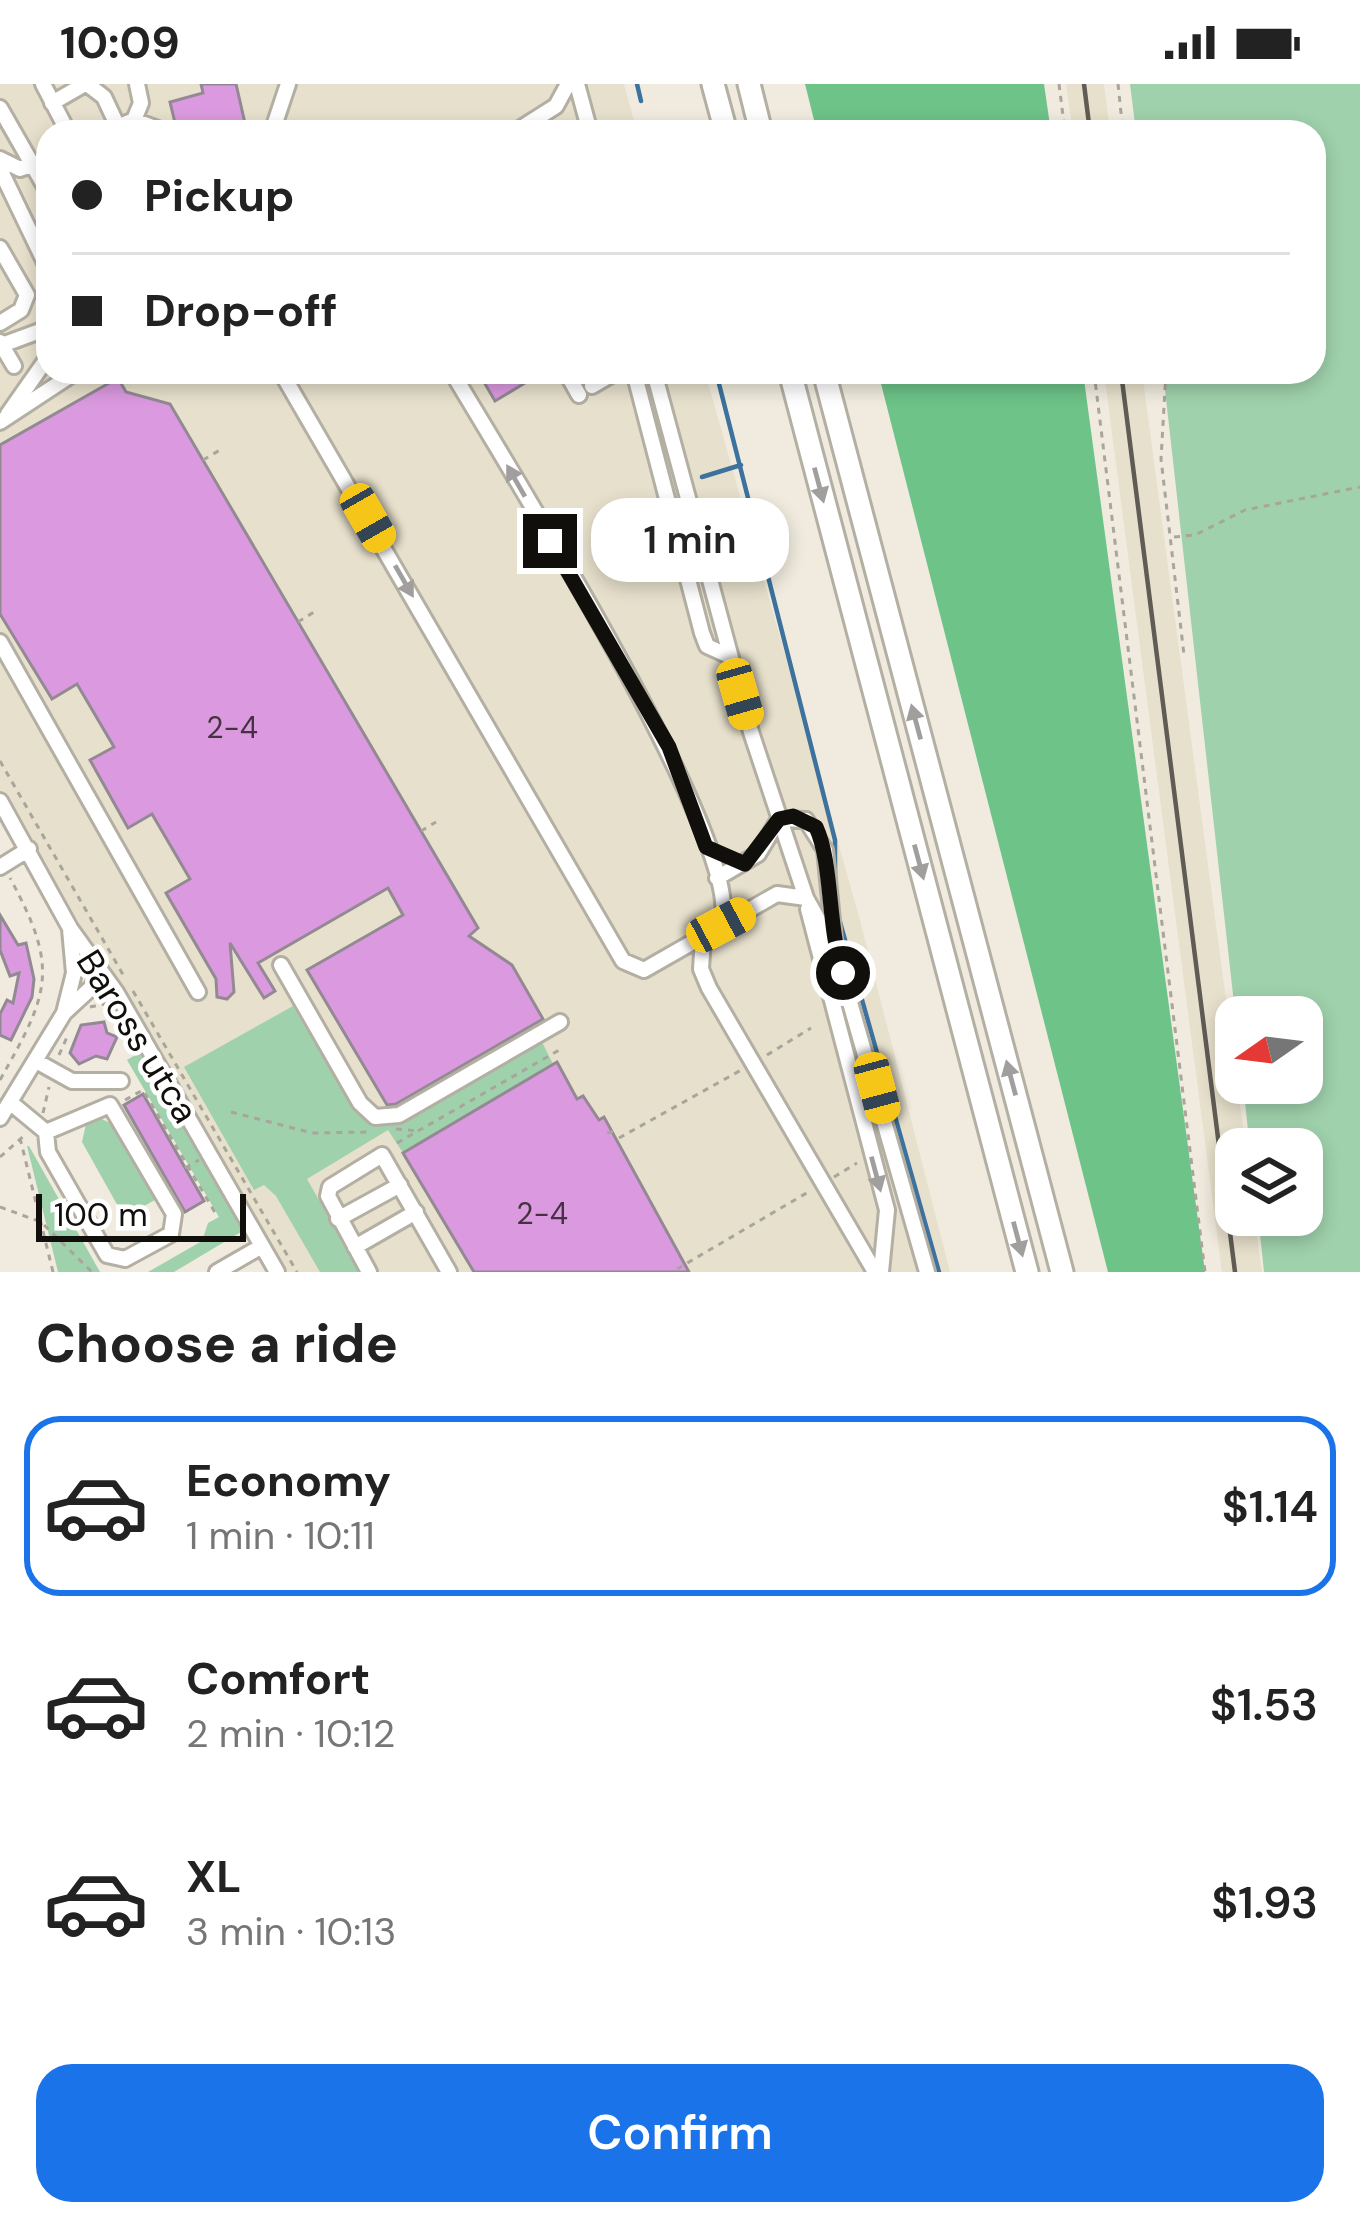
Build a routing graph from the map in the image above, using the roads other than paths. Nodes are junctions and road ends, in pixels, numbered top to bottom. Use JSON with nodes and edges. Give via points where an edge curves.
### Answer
{"nodes":[{"id":1,"x":43,"y":84,"type":"edge"},
{"id":2,"x":86,"y":84,"type":"edge"},
{"id":3,"x":136,"y":84,"type":"edge"},
{"id":4,"x":288,"y":84,"type":"edge"},
{"id":5,"x":573,"y":84,"type":"edge"},
{"id":6,"x":710,"y":84,"type":"edge"},
{"id":7,"x":749,"y":84,"type":"edge"},
{"id":8,"x":52,"y":103,"type":"junction"},
{"id":9,"x":1,"y":107,"type":"edge"},
{"id":10,"x":61,"y":120,"type":"edge"},
{"id":11,"x":110,"y":120,"type":"edge"},
{"id":12,"x":134,"y":120,"type":"edge"},
{"id":13,"x":276,"y":120,"type":"edge"},
{"id":14,"x":534,"y":120,"type":"edge"},
{"id":15,"x":586,"y":120,"type":"edge"},
{"id":16,"x":723,"y":120,"type":"edge"},
{"id":17,"x":758,"y":120,"type":"edge"},
{"id":18,"x":0,"y":159,"type":"edge"},
{"id":19,"x":36,"y":164,"type":"edge"},
{"id":20,"x":31,"y":166,"type":"junction"},
{"id":21,"x":36,"y":174,"type":"edge"},
{"id":22,"x":2,"y":178,"type":"edge"},
{"id":23,"x":36,"y":178,"type":"edge"},
{"id":24,"x":36,"y":245,"type":"edge"},
{"id":25,"x":0,"y":248,"type":"edge"},
{"id":26,"x":0,"y":323,"type":"edge"},
{"id":27,"x":36,"y":332,"type":"edge"},
{"id":28,"x":1,"y":344,"type":"edge"},
{"id":29,"x":14,"y":365,"type":"dead end"},
{"id":30,"x":36,"y":374,"type":"edge"},
{"id":31,"x":58,"y":384,"type":"edge"},
{"id":32,"x":288,"y":384,"type":"edge"},
{"id":33,"x":465,"y":384,"type":"edge"},
{"id":34,"x":637,"y":384,"type":"edge"},
{"id":35,"x":657,"y":384,"type":"edge"},
{"id":36,"x":793,"y":384,"type":"edge"},
{"id":37,"x":827,"y":384,"type":"edge"},
{"id":38,"x":3,"y":420,"type":"edge"},
{"id":39,"x":0,"y":642,"type":"edge"},
{"id":40,"x":728,"y":656,"type":"junction"},
{"id":41,"x":0,"y":800,"type":"edge"},
{"id":42,"x":779,"y":819,"type":"junction"},
{"id":43,"x":706,"y":847,"type":"junction"},
{"id":44,"x":29,"y":849,"type":"junction"},
{"id":45,"x":745,"y":864,"type":"junction"},
{"id":46,"x":1,"y":866,"type":"edge"},
{"id":47,"x":717,"y":878,"type":"junction"},
{"id":48,"x":806,"y":898,"type":"junction"},
{"id":49,"x":721,"y":925,"type":"junction"},
{"id":50,"x":70,"y":928,"type":"junction"},
{"id":51,"x":703,"y":938,"type":"junction"},
{"id":52,"x":835,"y":950,"type":"junction"},
{"id":53,"x":668,"y":958,"type":"junction"},
{"id":54,"x":281,"y":964,"type":"dead end"},
{"id":55,"x":701,"y":969,"type":"junction"},
{"id":56,"x":100,"y":971,"type":"junction"},
{"id":57,"x":198,"y":992,"type":"dead end"},
{"id":58,"x":64,"y":1013,"type":"junction"},
{"id":59,"x":560,"y":1022,"type":"dead end"},
{"id":60,"x":36,"y":1061,"type":"junction"},
{"id":61,"x":121,"y":1082,"type":"dead end"},
{"id":62,"x":11,"y":1103,"type":"junction"},
{"id":63,"x":0,"y":1118,"type":"edge"},
{"id":64,"x":46,"y":1132,"type":"junction"},
{"id":65,"x":400,"y":1185,"type":"junction"},
{"id":66,"x":416,"y":1212,"type":"junction"},
{"id":67,"x":338,"y":1219,"type":"junction"},
{"id":68,"x":887,"y":1227,"type":"junction"},
{"id":69,"x":851,"y":1231,"type":"junction"},
{"id":70,"x":262,"y":1246,"type":"junction"},
{"id":71,"x":355,"y":1247,"type":"junction"},
{"id":72,"x":882,"y":1247,"type":"junction"},
{"id":73,"x":866,"y":1257,"type":"junction"},
{"id":74,"x":217,"y":1272,"type":"edge"},
{"id":75,"x":277,"y":1272,"type":"edge"},
{"id":76,"x":369,"y":1272,"type":"edge"},
{"id":77,"x":448,"y":1272,"type":"edge"},
{"id":78,"x":878,"y":1272,"type":"edge"},
{"id":79,"x":927,"y":1272,"type":"edge"},
{"id":80,"x":1027,"y":1272,"type":"edge"},
{"id":81,"x":1062,"y":1272,"type":"edge"}],
"edges":[{"from":1,"to":8,"type":"street"},
{"from":2,"to":8,"type":"street"},
{"from":2,"to":11,"type":"street","via":[[104,97]]},
{"from":3,"to":12,"type":"street","via":[[141,103]]},
{"from":4,"to":13,"type":"street"},
{"from":5,"to":14,"type":"street"},
{"from":5,"to":15,"type":"street"},
{"from":6,"to":16,"type":"highway"},
{"from":7,"to":17,"type":"highway"},
{"from":8,"to":10,"type":"street"},
{"from":9,"to":20,"type":"street"},
{"from":18,"to":20,"type":"street","via":[[20,170]]},
{"from":19,"to":20,"type":"street"},
{"from":20,"to":21,"type":"street"},
{"from":20,"to":23,"type":"street"},
{"from":22,"to":24,"type":"street"},
{"from":25,"to":26,"type":"street","via":[[27,302]]},
{"from":27,"to":28,"type":"street"},
{"from":28,"to":29,"type":"street"},
{"from":30,"to":38,"type":"street"},
{"from":31,"to":38,"type":"street"},
{"from":32,"to":53,"type":"street","one_way":true,"via":[[623,961],[644,970]]},
{"from":43,"to":33,"type":"street","one_way":true,"via":[[659,728]]},
{"from":34,"to":40,"type":"street","via":[[702,633],[707,646]]},
{"from":35,"to":40,"type":"street"},
{"from":36,"to":80,"type":"highway","one_way":true},
{"from":81,"to":37,"type":"highway","one_way":true},
{"from":39,"to":57,"type":"street"},
{"from":40,"to":42,"type":"street"},
{"from":41,"to":44,"type":"street","name":"Baross utca"},
{"from":42,"to":45,"type":"street"},
{"from":42,"to":48,"type":"street"},
{"from":42,"to":52,"type":"street","via":[[806,820],[820,837]]},
{"from":43,"to":45,"type":"street"},
{"from":43,"to":47,"type":"street"},
{"from":44,"to":46,"type":"street"},
{"from":44,"to":50,"type":"street","name":"Baross utca"},
{"from":45,"to":47,"type":"street"},
{"from":47,"to":49,"type":"street"},
{"from":48,"to":49,"type":"street","via":[[777,894]]},
{"from":48,"to":52,"type":"street"},
{"from":48,"to":68,"type":"street","one_way":true},
{"from":49,"to":51,"type":"street"},
{"from":50,"to":56,"type":"street","name":"Baross utca"},
{"from":50,"to":58,"type":"street","via":[[74,973]]},
{"from":51,"to":53,"type":"street"},
{"from":51,"to":55,"type":"street"},
{"from":52,"to":79,"type":"street"},
{"from":53,"to":55,"type":"street"},
{"from":54,"to":59,"type":"street","via":[[375,1117],[399,1115]]},
{"from":55,"to":69,"type":"street"},
{"from":56,"to":58,"type":"street"},
{"from":56,"to":70,"type":"street","name":"Baross utca"},
{"from":58,"to":60,"type":"street"},
{"from":60,"to":61,"type":"street","via":[[72,1081]]},
{"from":60,"to":62,"type":"street"},
{"from":62,"to":63,"type":"street"},
{"from":62,"to":64,"type":"street"},
{"from":64,"to":64,"type":"street","via":[[49,1152],[107,1255],[125,1259],[171,1234],[174,1214],[110,1105]]},
{"from":65,"to":66,"type":"street"},
{"from":65,"to":67,"type":"street"},
{"from":65,"to":67,"type":"street","via":[[382,1155],[330,1187]]},
{"from":66,"to":71,"type":"street"},
{"from":66,"to":77,"type":"street"},
{"from":67,"to":71,"type":"street"},
{"from":68,"to":69,"type":"street","via":[[873,1235]]},
{"from":68,"to":72,"type":"street"},
{"from":69,"to":73,"type":"street"},
{"from":70,"to":74,"type":"street"},
{"from":70,"to":75,"type":"street","name":"Baross utca"},
{"from":71,"to":76,"type":"street"},
{"from":72,"to":73,"type":"street"},
{"from":72,"to":78,"type":"street"},
{"from":73,"to":78,"type":"street"}]}
